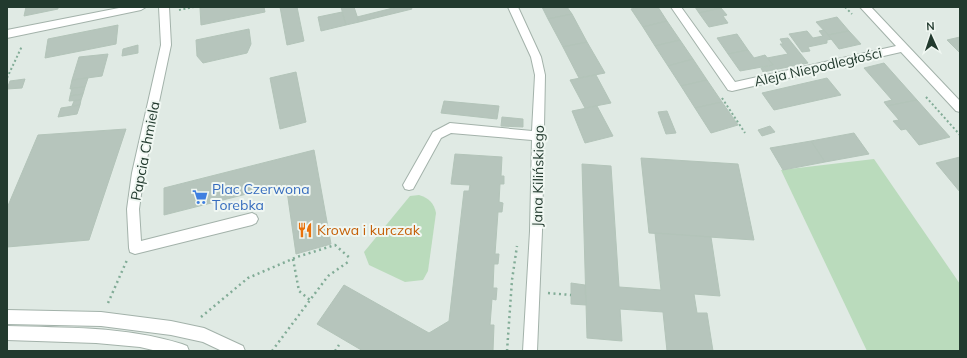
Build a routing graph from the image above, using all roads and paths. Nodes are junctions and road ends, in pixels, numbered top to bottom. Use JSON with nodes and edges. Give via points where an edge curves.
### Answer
{"nodes":[{"id":1,"x":137,"y":7,"type":"edge"},
{"id":2,"x":164,"y":7,"type":"edge"},
{"id":3,"x":512,"y":7,"type":"edge"},
{"id":4,"x":676,"y":7,"type":"edge"},
{"id":5,"x":865,"y":7,"type":"edge"},
{"id":6,"x":7,"y":34,"type":"edge"},
{"id":7,"x":23,"y":42,"type":"dead end"},
{"id":8,"x":904,"y":48,"type":"junction"},
{"id":9,"x":7,"y":78,"type":"edge"},
{"id":10,"x":960,"y":108,"type":"edge"},
{"id":11,"x":538,"y":136,"type":"junction"},
{"id":12,"x":409,"y":185,"type":"dead end"},
{"id":13,"x":252,"y":219,"type":"dead end"},
{"id":14,"x":517,"y":242,"type":"dead end"},
{"id":15,"x":351,"y":258,"type":"dead end"},
{"id":16,"x":293,"y":259,"type":"junction"},
{"id":17,"x":348,"y":262,"type":"dead end"},
{"id":18,"x":123,"y":267,"type":"dead end"},
{"id":19,"x":546,"y":293,"type":"dead end"},
{"id":20,"x":571,"y":295,"type":"dead end"},
{"id":21,"x":310,"y":300,"type":"junction"},
{"id":22,"x":12,"y":317,"type":"edge"},
{"id":23,"x":101,"y":319,"type":"junction"},
{"id":24,"x":187,"y":332,"type":"junction"},
{"id":25,"x":7,"y":334,"type":"edge"},
{"id":26,"x":339,"y":345,"type":"dead end"},
{"id":27,"x":182,"y":351,"type":"edge"},
{"id":28,"x":238,"y":351,"type":"edge"},
{"id":29,"x":272,"y":351,"type":"edge"},
{"id":30,"x":335,"y":351,"type":"edge"},
{"id":31,"x":507,"y":351,"type":"edge"},
{"id":32,"x":530,"y":351,"type":"edge"}],
"edges":[{"from":1,"to":6,"type":"street"},
{"from":2,"to":13,"type":"street","name":"Papcia Chmiela","via":[[166,45],[138,172],[133,231],[135,248]]},
{"from":3,"to":11,"type":"street","name":"Jana Kilińskiego","via":[[536,57],[540,75]]},
{"from":4,"to":8,"type":"street","name":"Aleja Niepodległości","via":[[732,87]]},
{"from":5,"to":8,"type":"street","name":"Aleja Niepodległości"},
{"from":7,"to":9,"type":"path"},
{"from":8,"to":10,"type":"street","name":"Aleja Niepodległości"},
{"from":11,"to":12,"type":"street","via":[[450,128],[437,135]]},
{"from":11,"to":32,"type":"street","name":"Jana Kilińskiego"},
{"from":14,"to":31,"type":"path"},
{"from":15,"to":16,"type":"path","via":[[335,245]]},
{"from":16,"to":21,"type":"path","via":[[299,291]]},
{"from":16,"to":24,"type":"path","via":[[248,278],[191,325]]},
{"from":17,"to":21,"type":"path","via":[[328,276]]},
{"from":18,"to":23,"type":"path"},
{"from":19,"to":20,"type":"path"},
{"from":21,"to":29,"type":"path"},
{"from":22,"to":23,"type":"street"},
{"from":22,"to":25,"type":"street"},
{"from":23,"to":24,"type":"street"},
{"from":24,"to":28,"type":"street","via":[[204,335]]},
{"from":25,"to":27,"type":"street","via":[[95,335],[166,345]]},
{"from":26,"to":30,"type":"path"}]}
